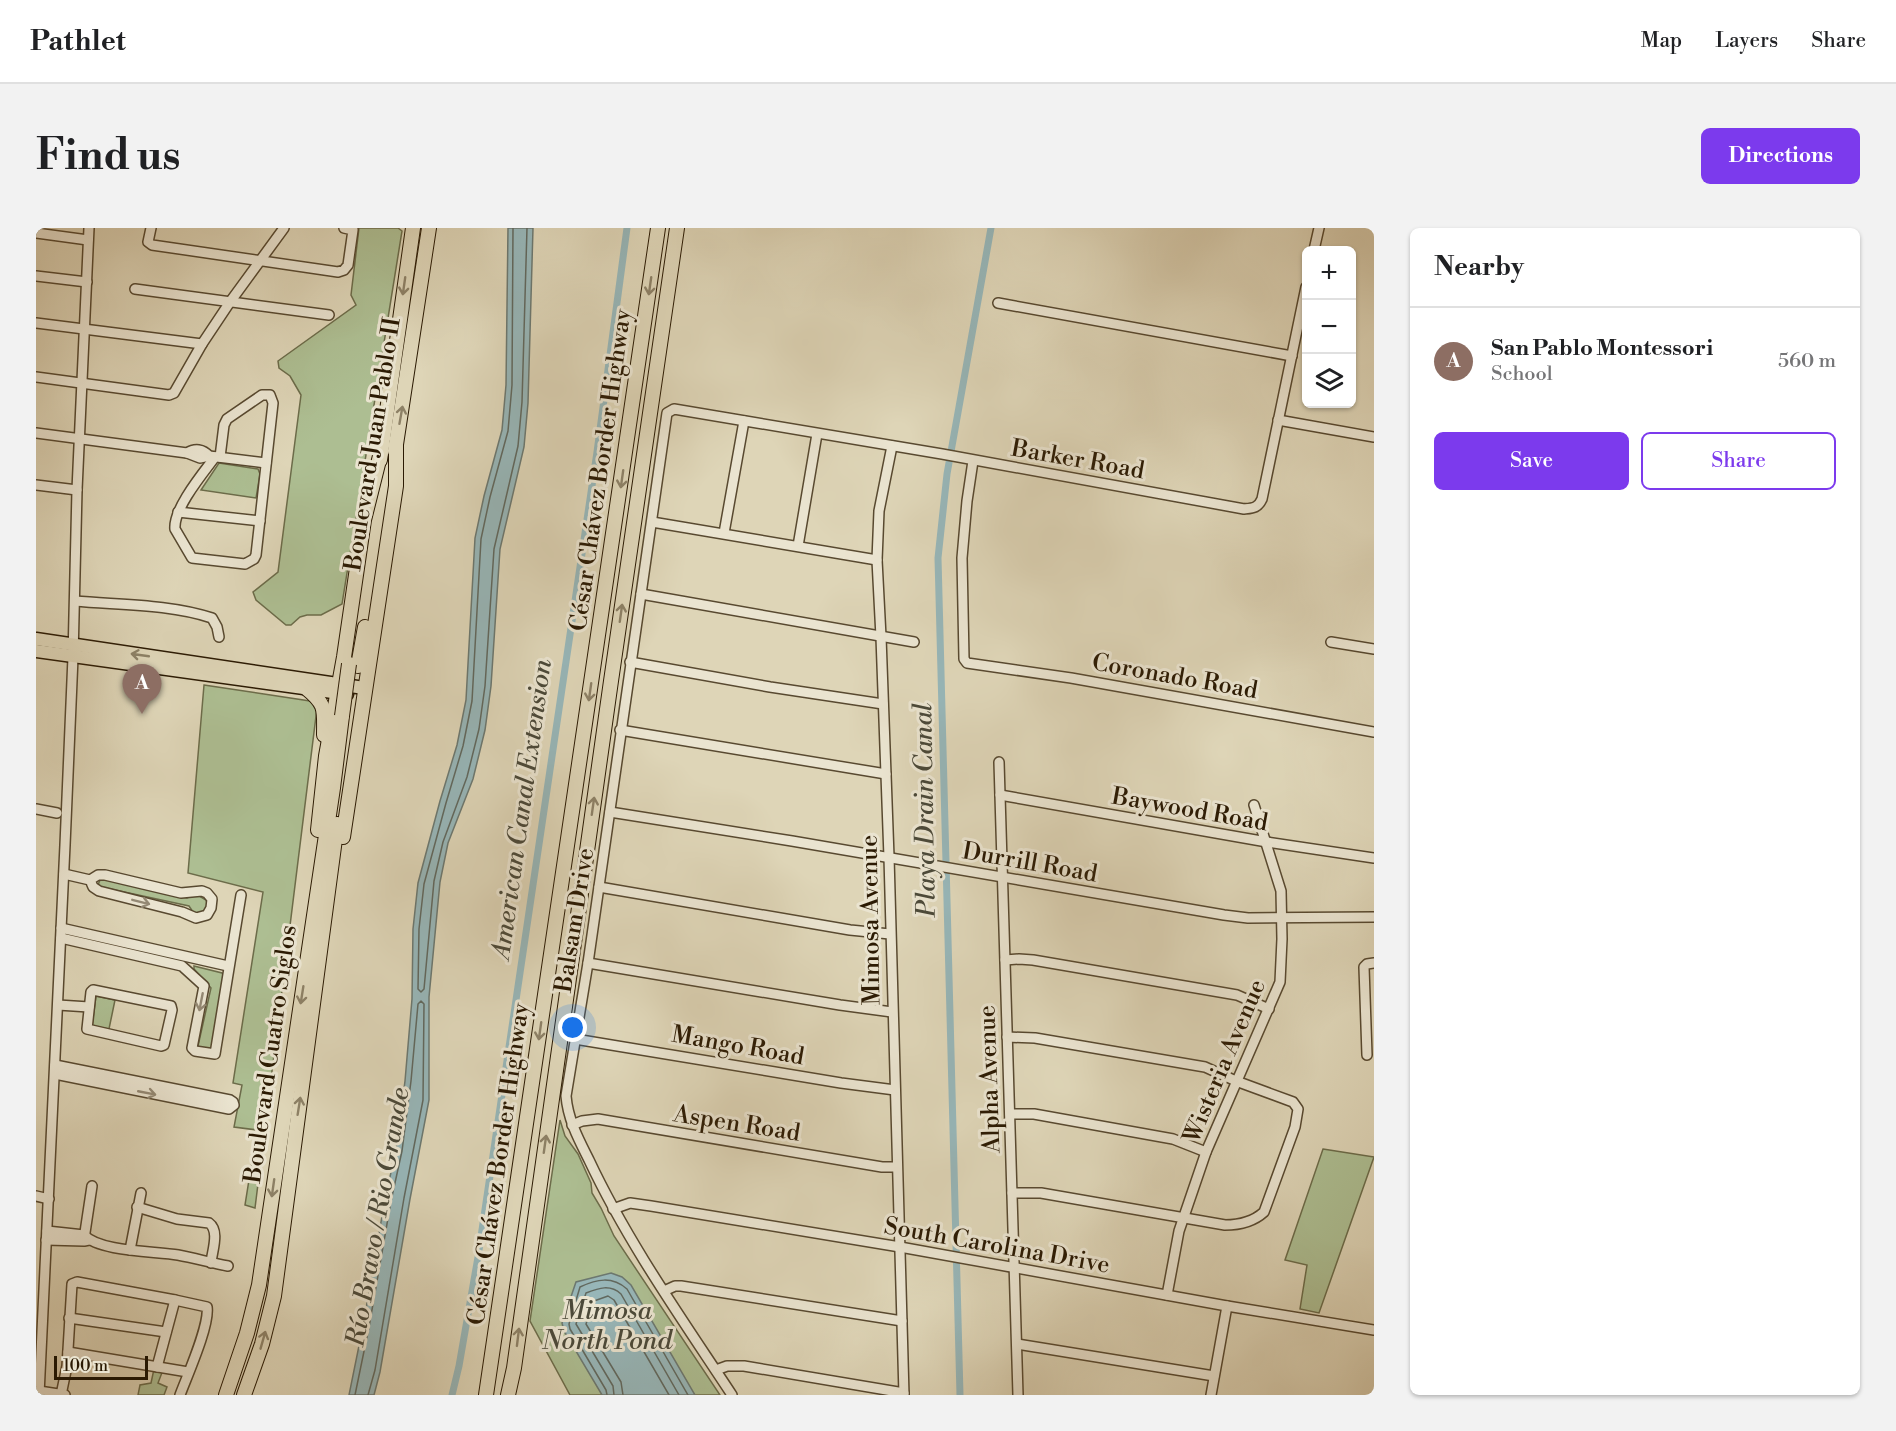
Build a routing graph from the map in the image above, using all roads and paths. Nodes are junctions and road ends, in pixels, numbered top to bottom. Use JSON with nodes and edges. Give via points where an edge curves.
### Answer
{"nodes":[{"id":1,"x":89,"y":228,"type":"edge"},
{"id":2,"x":151,"y":228,"type":"edge"},
{"id":3,"x":284,"y":228,"type":"edge"},
{"id":4,"x":413,"y":228,"type":"edge"},
{"id":5,"x":429,"y":228,"type":"edge"},
{"id":6,"x":658,"y":228,"type":"edge"},
{"id":7,"x":677,"y":228,"type":"edge"},
{"id":8,"x":1319,"y":228,"type":"edge"},
{"id":9,"x":348,"y":229,"type":"edge"},
{"id":10,"x":36,"y":233,"type":"edge"},
{"id":11,"x":88,"y":240,"type":"junction"},
{"id":12,"x":1315,"y":246,"type":"edge"},
{"id":13,"x":260,"y":261,"type":"junction"},
{"id":14,"x":36,"y":276,"type":"edge"},
{"id":15,"x":87,"y":282,"type":"junction"},
{"id":16,"x":135,"y":289,"type":"dead end"},
{"id":17,"x":1303,"y":300,"type":"edge"},
{"id":18,"x":230,"y":302,"type":"junction"},
{"id":19,"x":998,"y":303,"type":"dead end"},
{"id":20,"x":329,"y":315,"type":"dead end"},
{"id":21,"x":36,"y":323,"type":"edge"},
{"id":22,"x":84,"y":329,"type":"junction"},
{"id":23,"x":202,"y":344,"type":"junction"},
{"id":24,"x":1292,"y":356,"type":"junction"},
{"id":25,"x":36,"y":377,"type":"edge"},
{"id":26,"x":82,"y":383,"type":"junction"},
{"id":27,"x":670,"y":410,"type":"joint"},
{"id":28,"x":1278,"y":420,"type":"junction"},
{"id":29,"x":744,"y":422,"type":"junction"},
{"id":30,"x":36,"y":433,"type":"edge"},
{"id":31,"x":817,"y":434,"type":"junction"},
{"id":32,"x":1374,"y":437,"type":"edge"},
{"id":33,"x":80,"y":439,"type":"junction"},
{"id":34,"x":396,"y":445,"type":"junction"},
{"id":35,"x":892,"y":446,"type":"junction"},
{"id":36,"x":381,"y":452,"type":"junction"},
{"id":37,"x":215,"y":457,"type":"junction"},
{"id":38,"x":973,"y":460,"type":"junction"},
{"id":39,"x":266,"y":463,"type":"junction"},
{"id":40,"x":36,"y":485,"type":"edge"},
{"id":41,"x":76,"y":490,"type":"junction"},
{"id":42,"x":178,"y":512,"type":"junction"},
{"id":43,"x":260,"y":521,"type":"junction"},
{"id":44,"x":652,"y":522,"type":"junction"},
{"id":45,"x":724,"y":533,"type":"junction"},
{"id":46,"x":798,"y":546,"type":"junction"},
{"id":47,"x":877,"y":560,"type":"junction"},
{"id":48,"x":641,"y":594,"type":"junction"},
{"id":49,"x":75,"y":602,"type":"junction"},
{"id":50,"x":219,"y":637,"type":"dead end"},
{"id":51,"x":881,"y":637,"type":"junction"},
{"id":52,"x":36,"y":639,"type":"edge"},
{"id":53,"x":914,"y":642,"type":"dead end"},
{"id":54,"x":1331,"y":642,"type":"dead end"},
{"id":55,"x":1374,"y":649,"type":"edge"},
{"id":56,"x":36,"y":651,"type":"edge"},
{"id":57,"x":73,"y":651,"type":"junction"},
{"id":58,"x":630,"y":662,"type":"junction"},
{"id":59,"x":355,"y":664,"type":"junction"},
{"id":60,"x":306,"y":688,"type":"junction"},
{"id":61,"x":338,"y":689,"type":"junction"},
{"id":62,"x":364,"y":692,"type":"junction"},
{"id":63,"x":883,"y":704,"type":"junction"},
{"id":64,"x":347,"y":718,"type":"junction"},
{"id":65,"x":620,"y":729,"type":"junction"},
{"id":66,"x":1374,"y":732,"type":"edge"},
{"id":67,"x":326,"y":756,"type":"junction"},
{"id":68,"x":999,"y":762,"type":"dead end"},
{"id":69,"x":886,"y":774,"type":"junction"},
{"id":70,"x":1000,"y":795,"type":"junction"},
{"id":71,"x":1254,"y":806,"type":"dead end"},
{"id":72,"x":36,"y":809,"type":"edge"},
{"id":73,"x":610,"y":812,"type":"junction"},
{"id":74,"x":57,"y":813,"type":"dead end"},
{"id":75,"x":1267,"y":842,"type":"junction"},
{"id":76,"x":889,"y":857,"type":"junction"},
{"id":77,"x":1374,"y":858,"type":"edge"},
{"id":78,"x":325,"y":873,"type":"junction"},
{"id":79,"x":64,"y":874,"type":"junction"},
{"id":80,"x":1002,"y":877,"type":"junction"},
{"id":81,"x":90,"y":880,"type":"junction"},
{"id":82,"x":599,"y":887,"type":"junction"},
{"id":83,"x":241,"y":895,"type":"dead end"},
{"id":84,"x":1374,"y":917,"type":"edge"},
{"id":85,"x":1282,"y":918,"type":"junction"},
{"id":86,"x":61,"y":933,"type":"junction"},
{"id":87,"x":890,"y":934,"type":"junction"},
{"id":88,"x":1005,"y":960,"type":"junction"},
{"id":89,"x":183,"y":961,"type":"junction"},
{"id":90,"x":588,"y":963,"type":"junction"},
{"id":91,"x":1374,"y":963,"type":"edge"},
{"id":92,"x":228,"y":966,"type":"junction"},
{"id":93,"x":306,"y":969,"type":"junction"},
{"id":94,"x":58,"y":1005,"type":"junction"},
{"id":95,"x":89,"y":1007,"type":"junction"},
{"id":96,"x":1269,"y":1009,"type":"junction"},
{"id":97,"x":892,"y":1012,"type":"junction"},
{"id":98,"x":1007,"y":1037,"type":"junction"},
{"id":99,"x":575,"y":1039,"type":"junction"},
{"id":100,"x":1367,"y":1055,"type":"dead end"},
{"id":101,"x":55,"y":1070,"type":"junction"},
{"id":102,"x":305,"y":1072,"type":"junction"},
{"id":103,"x":1236,"y":1081,"type":"junction"},
{"id":104,"x":895,"y":1090,"type":"junction"},
{"id":105,"x":186,"y":1096,"type":"dead end"},
{"id":106,"x":1010,"y":1114,"type":"junction"},
{"id":107,"x":572,"y":1125,"type":"junction"},
{"id":108,"x":1206,"y":1152,"type":"junction"},
{"id":109,"x":897,"y":1167,"type":"junction"},
{"id":110,"x":92,"y":1186,"type":"dead end"},
{"id":111,"x":1012,"y":1192,"type":"junction"},
{"id":112,"x":141,"y":1193,"type":"dead end"},
{"id":113,"x":36,"y":1196,"type":"edge"},
{"id":114,"x":48,"y":1203,"type":"junction"},
{"id":115,"x":36,"y":1206,"type":"edge"},
{"id":116,"x":137,"y":1207,"type":"junction"},
{"id":117,"x":613,"y":1209,"type":"junction"},
{"id":118,"x":1184,"y":1219,"type":"junction"},
{"id":119,"x":46,"y":1235,"type":"junction"},
{"id":120,"x":85,"y":1239,"type":"junction"},
{"id":121,"x":900,"y":1247,"type":"junction"},
{"id":122,"x":130,"y":1250,"type":"junction"},
{"id":123,"x":211,"y":1263,"type":"junction"},
{"id":124,"x":228,"y":1266,"type":"dead end"},
{"id":125,"x":1014,"y":1269,"type":"junction"},
{"id":126,"x":44,"y":1282,"type":"junction"},
{"id":127,"x":36,"y":1291,"type":"edge"},
{"id":128,"x":664,"y":1291,"type":"junction"},
{"id":129,"x":1167,"y":1294,"type":"junction"},
{"id":130,"x":174,"y":1300,"type":"junction"},
{"id":131,"x":40,"y":1306,"type":"edge"},
{"id":132,"x":1227,"y":1306,"type":"junction"},
{"id":133,"x":69,"y":1318,"type":"junction"},
{"id":134,"x":902,"y":1321,"type":"junction"},
{"id":135,"x":39,"y":1325,"type":"edge"},
{"id":136,"x":1374,"y":1330,"type":"edge"},
{"id":137,"x":166,"y":1332,"type":"junction"},
{"id":138,"x":1017,"y":1344,"type":"junction"},
{"id":139,"x":68,"y":1352,"type":"junction"},
{"id":140,"x":493,"y":1352,"type":"junction"},
{"id":141,"x":157,"y":1367,"type":"junction"},
{"id":142,"x":716,"y":1370,"type":"junction"},
{"id":143,"x":188,"y":1372,"type":"junction"},
{"id":144,"x":1214,"y":1376,"type":"junction"},
{"id":145,"x":39,"y":1393,"type":"edge"},
{"id":146,"x":904,"y":1394,"type":"edge"},
{"id":147,"x":63,"y":1395,"type":"edge"},
{"id":148,"x":180,"y":1395,"type":"edge"},
{"id":149,"x":226,"y":1395,"type":"edge"},
{"id":150,"x":244,"y":1395,"type":"edge"},
{"id":151,"x":482,"y":1395,"type":"edge"},
{"id":152,"x":486,"y":1395,"type":"edge"},
{"id":153,"x":511,"y":1395,"type":"edge"},
{"id":154,"x":732,"y":1395,"type":"edge"},
{"id":155,"x":1018,"y":1395,"type":"edge"},
{"id":156,"x":1211,"y":1395,"type":"edge"}],
"edges":[{"from":1,"to":11,"type":"street"},
{"from":2,"to":13,"type":"street","via":[[148,240],[153,245]]},
{"from":3,"to":13,"type":"street"},
{"from":4,"to":36,"type":"highway","name":"Boulevard Juan Pablo II","one_way":true},
{"from":34,"to":5,"type":"highway","name":"Boulevard Juan Pablo II","one_way":true},
{"from":6,"to":140,"type":"highway","name":"César Chávez Border Highway","one_way":true},
{"from":153,"to":7,"type":"highway","name":"César Chávez Border Highway","one_way":true},
{"from":8,"to":12,"type":"street"},
{"from":9,"to":13,"type":"street","via":[[348,266],[344,270]]},
{"from":10,"to":11,"type":"street"},
{"from":11,"to":15,"type":"street"},
{"from":13,"to":18,"type":"street"},
{"from":14,"to":15,"type":"street"},
{"from":15,"to":22,"type":"street"},
{"from":16,"to":18,"type":"street"},
{"from":17,"to":24,"type":"street","name":"Barker Road"},
{"from":18,"to":20,"type":"street"},
{"from":18,"to":23,"type":"street"},
{"from":19,"to":24,"type":"street"},
{"from":21,"to":22,"type":"street"},
{"from":22,"to":23,"type":"street"},
{"from":22,"to":26,"type":"street"},
{"from":23,"to":26,"type":"street","via":[[176,391],[169,395]]},
{"from":24,"to":28,"type":"street","name":"Barker Road"},
{"from":25,"to":26,"type":"street"},
{"from":26,"to":33,"type":"street"},
{"from":27,"to":29,"type":"street","name":"Barker Road"},
{"from":27,"to":44,"type":"street","name":"Balsam Drive"},
{"from":28,"to":32,"type":"street"},
{"from":28,"to":38,"type":"street","name":"Barker Road","via":[[1262,499],[1252,508]]},
{"from":29,"to":31,"type":"street","name":"Barker Road"},
{"from":29,"to":45,"type":"street"},
{"from":30,"to":33,"type":"street"},
{"from":31,"to":35,"type":"street","name":"Barker Road"},
{"from":31,"to":46,"type":"street"},
{"from":33,"to":37,"type":"street","via":[[187,453],[197,450]]},
{"from":33,"to":41,"type":"street"},
{"from":34,"to":59,"type":"highway","name":"Boulevard Juan Pablo II"},
{"from":34,"to":59,"type":"highway","via":[[396,486]]},
{"from":35,"to":38,"type":"street","name":"Barker Road"},
{"from":35,"to":47,"type":"street","name":"Mimosa Avenue","via":[[879,511]]},
{"from":36,"to":59,"type":"highway","name":"Boulevard Juan Pablo II"},
{"from":36,"to":59,"type":"highway","via":[[364,520]]},
{"from":37,"to":39,"type":"street"},
{"from":37,"to":39,"type":"street","via":[[225,422],[266,394],[273,401]]},
{"from":37,"to":42,"type":"street"},
{"from":38,"to":66,"type":"street","name":"Coronado Road","via":[[962,558],[964,659],[968,663]]},
{"from":39,"to":43,"type":"street"},
{"from":40,"to":41,"type":"street"},
{"from":41,"to":49,"type":"street"},
{"from":42,"to":43,"type":"street"},
{"from":42,"to":43,"type":"street","via":[[175,529],[194,559],[250,562],[256,555]]},
{"from":44,"to":45,"type":"street"},
{"from":44,"to":48,"type":"street","name":"Balsam Drive"},
{"from":45,"to":46,"type":"street"},
{"from":46,"to":47,"type":"street"},
{"from":47,"to":51,"type":"street","name":"Mimosa Avenue"},
{"from":48,"to":51,"type":"street"},
{"from":48,"to":58,"type":"street","name":"Balsam Drive"},
{"from":49,"to":50,"type":"street","via":[[203,615],[212,618]]},
{"from":49,"to":57,"type":"street"},
{"from":51,"to":53,"type":"street"},
{"from":51,"to":63,"type":"street","name":"Mimosa Avenue"},
{"from":52,"to":57,"type":"main road"},
{"from":54,"to":55,"type":"street"},
{"from":56,"to":57,"type":"main road"},
{"from":57,"to":60,"type":"main road"},
{"from":61,"to":57,"type":"main road","one_way":true},
{"from":57,"to":79,"type":"street"},
{"from":58,"to":63,"type":"street"},
{"from":58,"to":65,"type":"street","name":"Balsam Drive"},
{"from":59,"to":61,"type":"highway"},
{"from":59,"to":62,"type":"highway"},
{"from":59,"to":64,"type":"highway"},
{"from":60,"to":61,"type":"main road"},
{"from":60,"to":67,"type":"highway","via":[[323,706]]},
{"from":61,"to":62,"type":"main road"},
{"from":61,"to":64,"type":"highway"},
{"from":62,"to":64,"type":"highway"},
{"from":63,"to":69,"type":"street","name":"Mimosa Avenue"},
{"from":64,"to":67,"type":"highway"},
{"from":64,"to":78,"type":"highway","name":"Boulevard Cuatro Siglos"},
{"from":64,"to":102,"type":"highway","via":[[312,1045]]},
{"from":65,"to":69,"type":"street"},
{"from":65,"to":73,"type":"street","name":"Balsam Drive"},
{"from":67,"to":93,"type":"highway","via":[[305,933]]},
{"from":68,"to":70,"type":"street","name":"Alpha Avenue"},
{"from":69,"to":76,"type":"street","name":"Mimosa Avenue"},
{"from":70,"to":75,"type":"street","name":"Baywood Road"},
{"from":70,"to":80,"type":"street","name":"Alpha Avenue"},
{"from":71,"to":75,"type":"street","name":"Wisteria Avenue"},
{"from":72,"to":74,"type":"street"},
{"from":73,"to":76,"type":"street","name":"Durrill Road"},
{"from":73,"to":82,"type":"street","name":"Balsam Drive"},
{"from":75,"to":77,"type":"street","name":"Baywood Road"},
{"from":75,"to":85,"type":"street","name":"Wisteria Avenue","via":[[1281,891]]},
{"from":76,"to":80,"type":"street","name":"Durrill Road"},
{"from":76,"to":87,"type":"street","name":"Mimosa Avenue"},
{"from":78,"to":93,"type":"highway","name":"Boulevard Cuatro Siglos"},
{"from":78,"to":102,"type":"highway","name":"Boulevard Cuatro Siglos"},
{"from":79,"to":81,"type":"street"},
{"from":79,"to":86,"type":"street"},
{"from":80,"to":85,"type":"street","name":"Durrill Road","via":[[1224,915]]},
{"from":80,"to":88,"type":"street","name":"Alpha Avenue"},
{"from":81,"to":81,"type":"street","one_way":true,"via":[[99,891],[196,918],[207,915],[211,908],[212,899],[202,891],[181,893],[105,874]]},
{"from":82,"to":87,"type":"street"},
{"from":82,"to":90,"type":"street","name":"Balsam Drive"},
{"from":83,"to":92,"type":"street"},
{"from":84,"to":85,"type":"street","name":"Durrill Road"},
{"from":85,"to":96,"type":"street","name":"Wisteria Avenue","via":[[1281,976]]},
{"from":86,"to":89,"type":"street"},
{"from":86,"to":94,"type":"street"},
{"from":87,"to":97,"type":"street","name":"Mimosa Avenue"},
{"from":88,"to":96,"type":"street","via":[[1033,960],[1237,995]]},
{"from":88,"to":98,"type":"street","name":"Alpha Avenue"},
{"from":89,"to":92,"type":"street"},
{"from":89,"to":92,"type":"street","one_way":true,"via":[[204,986],[192,1048],[214,1054]]},
{"from":90,"to":97,"type":"street"},
{"from":90,"to":99,"type":"street","name":"Balsam Drive"},
{"from":91,"to":100,"type":"street","via":[[1364,967]]},
{"from":93,"to":149,"type":"highway","name":"Boulevard Cuatro Siglos","one_way":true,"via":[[259,1285]]},
{"from":94,"to":95,"type":"street"},
{"from":94,"to":101,"type":"street"},
{"from":95,"to":95,"type":"street","via":[[87,1029],[164,1044],[170,1005],[95,990],[91,992]]},
{"from":96,"to":103,"type":"street","name":"Wisteria Avenue"},
{"from":97,"to":104,"type":"street","name":"Mimosa Avenue"},
{"from":98,"to":103,"type":"street","via":[[1035,1038],[1205,1067]]},
{"from":98,"to":106,"type":"street","name":"Alpha Avenue"},
{"from":99,"to":104,"type":"street","name":"Mango Road"},
{"from":99,"to":107,"type":"street","name":"Balsam Drive","via":[[566,1096]]},
{"from":101,"to":105,"type":"street"},
{"from":101,"to":114,"type":"street"},
{"from":150,"to":102,"type":"highway","name":"Boulevard Cuatro Siglos","one_way":true,"via":[[274,1296]]},
{"from":103,"to":108,"type":"street","name":"Wisteria Avenue"},
{"from":103,"to":118,"type":"street","via":[[1288,1099],[1298,1109],[1269,1200],[1259,1217],[1236,1225]]},
{"from":104,"to":109,"type":"street","name":"Mimosa Avenue"},
{"from":106,"to":108,"type":"street","via":[[1034,1114],[1173,1139]]},
{"from":106,"to":111,"type":"street","name":"Alpha Avenue"},
{"from":107,"to":109,"type":"street","name":"Aspen Road","via":[[598,1119]]},
{"from":107,"to":117,"type":"street","name":"Balsam Drive"},
{"from":108,"to":118,"type":"street","name":"Wisteria Avenue"},
{"from":109,"to":121,"type":"street","name":"Mimosa Avenue"},
{"from":110,"to":120,"type":"street"},
{"from":111,"to":118,"type":"street","via":[[1041,1193]]},
{"from":111,"to":125,"type":"street","name":"Alpha Avenue"},
{"from":112,"to":116,"type":"street"},
{"from":113,"to":114,"type":"street"},
{"from":114,"to":115,"type":"street"},
{"from":114,"to":119,"type":"street"},
{"from":116,"to":122,"type":"street"},
{"from":116,"to":123,"type":"street","via":[[212,1225],[215,1231]]},
{"from":117,"to":121,"type":"street","name":"South Carolina Drive","via":[[630,1203]]},
{"from":117,"to":128,"type":"street","name":"Balsam Drive"},
{"from":118,"to":129,"type":"street","name":"Wisteria Avenue"},
{"from":119,"to":120,"type":"street"},
{"from":119,"to":126,"type":"street"},
{"from":120,"to":122,"type":"street"},
{"from":121,"to":125,"type":"street","name":"South Carolina Drive"},
{"from":121,"to":134,"type":"street","name":"Mimosa Avenue"},
{"from":122,"to":123,"type":"street"},
{"from":123,"to":124,"type":"street"},
{"from":125,"to":129,"type":"street","name":"South Carolina Drive"},
{"from":125,"to":138,"type":"street","name":"Alpha Avenue"},
{"from":126,"to":127,"type":"street"},
{"from":126,"to":131,"type":"street"},
{"from":128,"to":134,"type":"street","via":[[681,1286]]},
{"from":128,"to":142,"type":"street","name":"Balsam Drive"},
{"from":129,"to":132,"type":"street","name":"South Carolina Drive"},
{"from":130,"to":133,"type":"street","via":[[77,1282],[72,1284]]},
{"from":130,"to":137,"type":"street"},
{"from":130,"to":143,"type":"street","via":[[207,1309]]},
{"from":131,"to":135,"type":"street"},
{"from":132,"to":136,"type":"street","name":"South Carolina Drive"},
{"from":132,"to":144,"type":"street"},
{"from":133,"to":137,"type":"street"},
{"from":133,"to":139,"type":"street"},
{"from":134,"to":146,"type":"street","name":"Mimosa Avenue"},
{"from":135,"to":145,"type":"street"},
{"from":137,"to":141,"type":"street"},
{"from":138,"to":144,"type":"street"},
{"from":138,"to":155,"type":"street","name":"Alpha Avenue"},
{"from":139,"to":141,"type":"street"},
{"from":139,"to":147,"type":"street"},
{"from":140,"to":151,"type":"highway"},
{"from":140,"to":152,"type":"highway","name":"César Chávez Border Highway"},
{"from":141,"to":143,"type":"street"},
{"from":142,"to":146,"type":"street","via":[[744,1366]]},
{"from":142,"to":154,"type":"street","name":"Balsam Drive"},
{"from":143,"to":148,"type":"street"},
{"from":144,"to":156,"type":"street"},
{"from":145,"to":147,"type":"street"}]}
